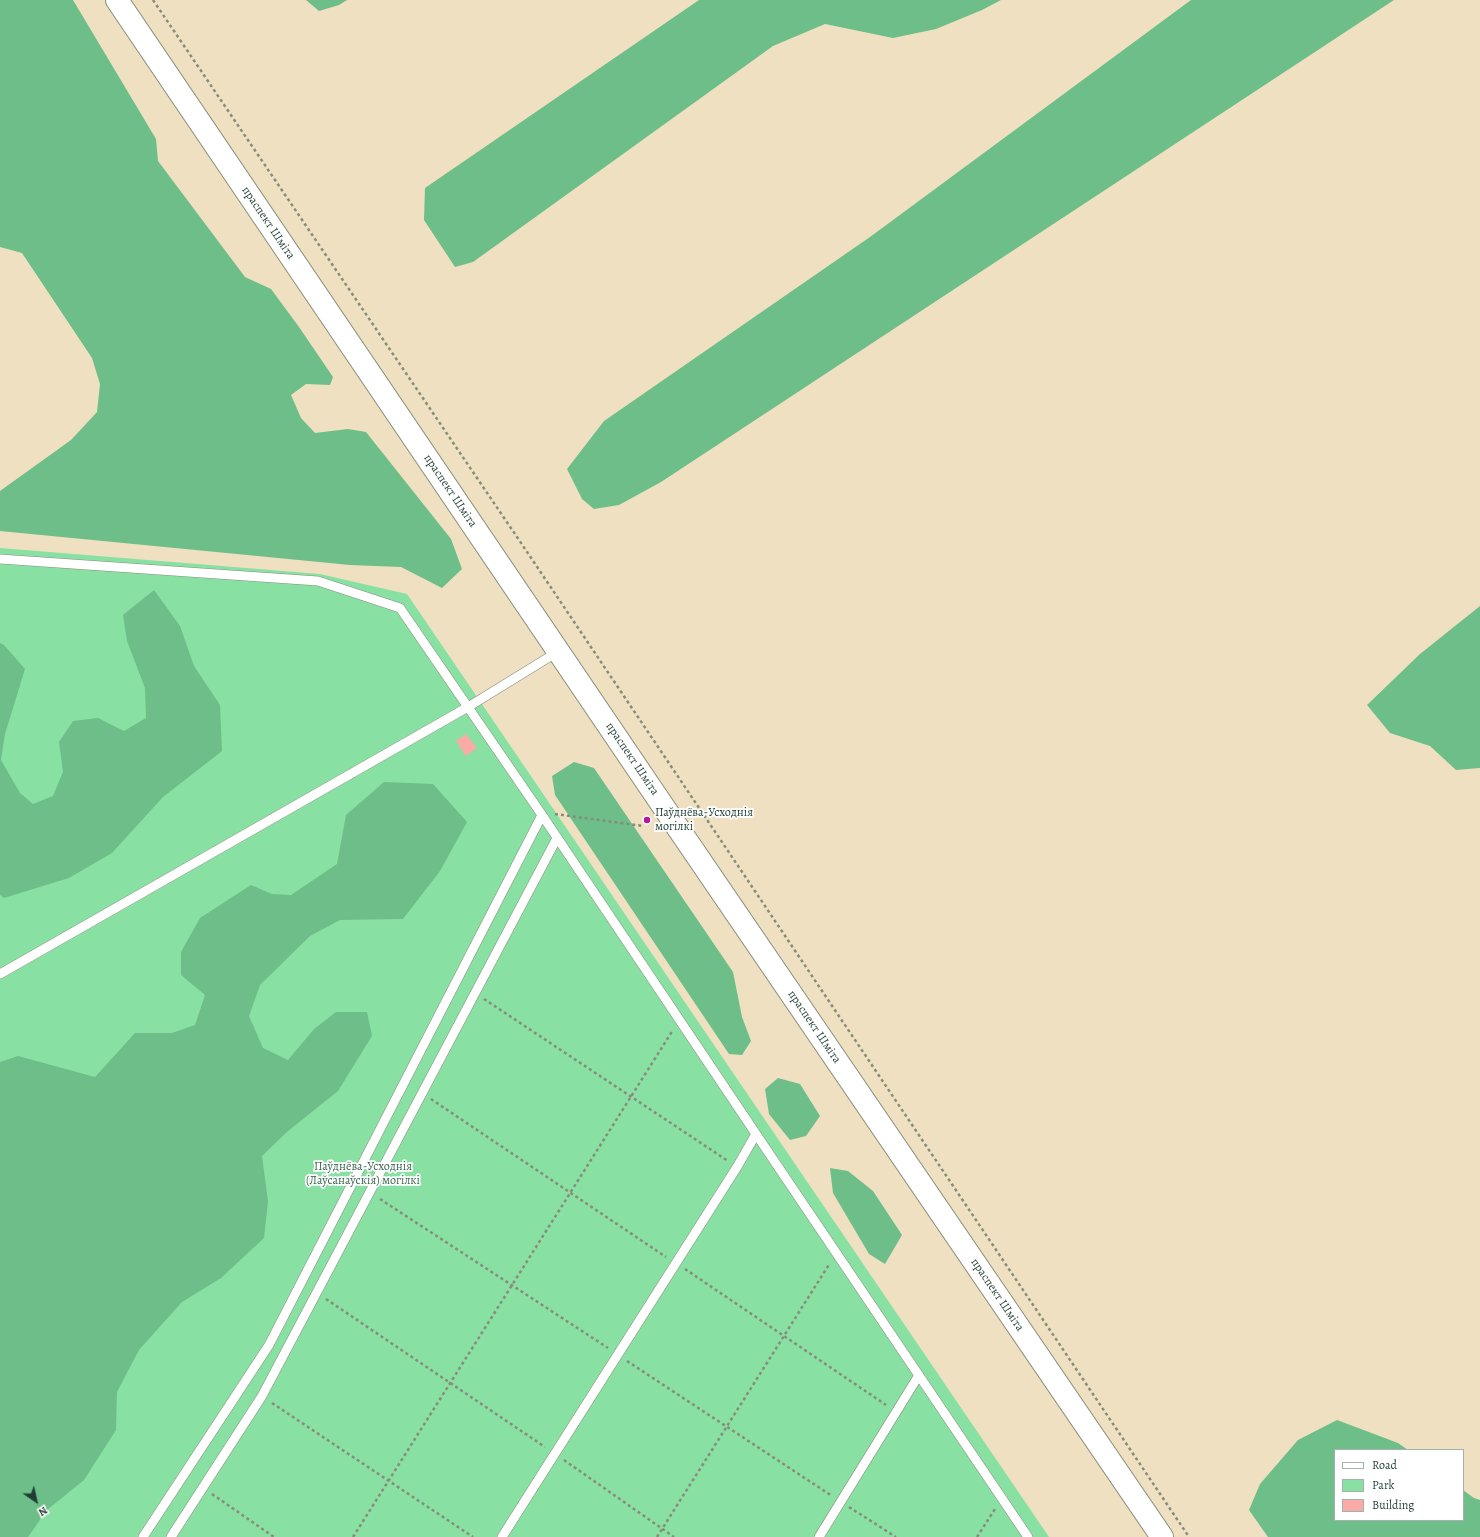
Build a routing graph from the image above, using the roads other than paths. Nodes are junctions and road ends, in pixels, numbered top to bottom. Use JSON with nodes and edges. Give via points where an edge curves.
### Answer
{"nodes":[{"id":1,"x":117,"y":0,"type":"edge"},
{"id":2,"x":0,"y":559,"type":"edge"},
{"id":3,"x":559,"y":651,"type":"junction"},
{"id":4,"x":468,"y":707,"type":"junction"},
{"id":5,"x":542,"y":815,"type":"junction"},
{"id":6,"x":558,"y":838,"type":"junction"},
{"id":7,"x":0,"y":974,"type":"edge"},
{"id":8,"x":756,"y":1134,"type":"junction"},
{"id":9,"x":919,"y":1375,"type":"junction"},
{"id":10,"x":143,"y":1537,"type":"edge"},
{"id":11,"x":170,"y":1537,"type":"edge"},
{"id":12,"x":502,"y":1537,"type":"edge"},
{"id":13,"x":819,"y":1537,"type":"edge"},
{"id":14,"x":1028,"y":1537,"type":"edge"},
{"id":15,"x":1162,"y":1537,"type":"edge"}],
"edges":[{"from":1,"to":3,"type":"main road","name":"праспект Шміта"},
{"from":2,"to":4,"type":"lane","via":[[318,581],[400,608]]},
{"from":3,"to":4,"type":"lane"},
{"from":3,"to":15,"type":"main road","name":"праспект Шміта"},
{"from":4,"to":5,"type":"lane"},
{"from":4,"to":7,"type":"lane"},
{"from":5,"to":6,"type":"lane"},
{"from":5,"to":10,"type":"lane","via":[[269,1345]]},
{"from":6,"to":8,"type":"lane"},
{"from":6,"to":11,"type":"lane","via":[[262,1396]]},
{"from":8,"to":9,"type":"lane"},
{"from":8,"to":12,"type":"lane"},
{"from":9,"to":13,"type":"lane"},
{"from":9,"to":14,"type":"lane"}]}
